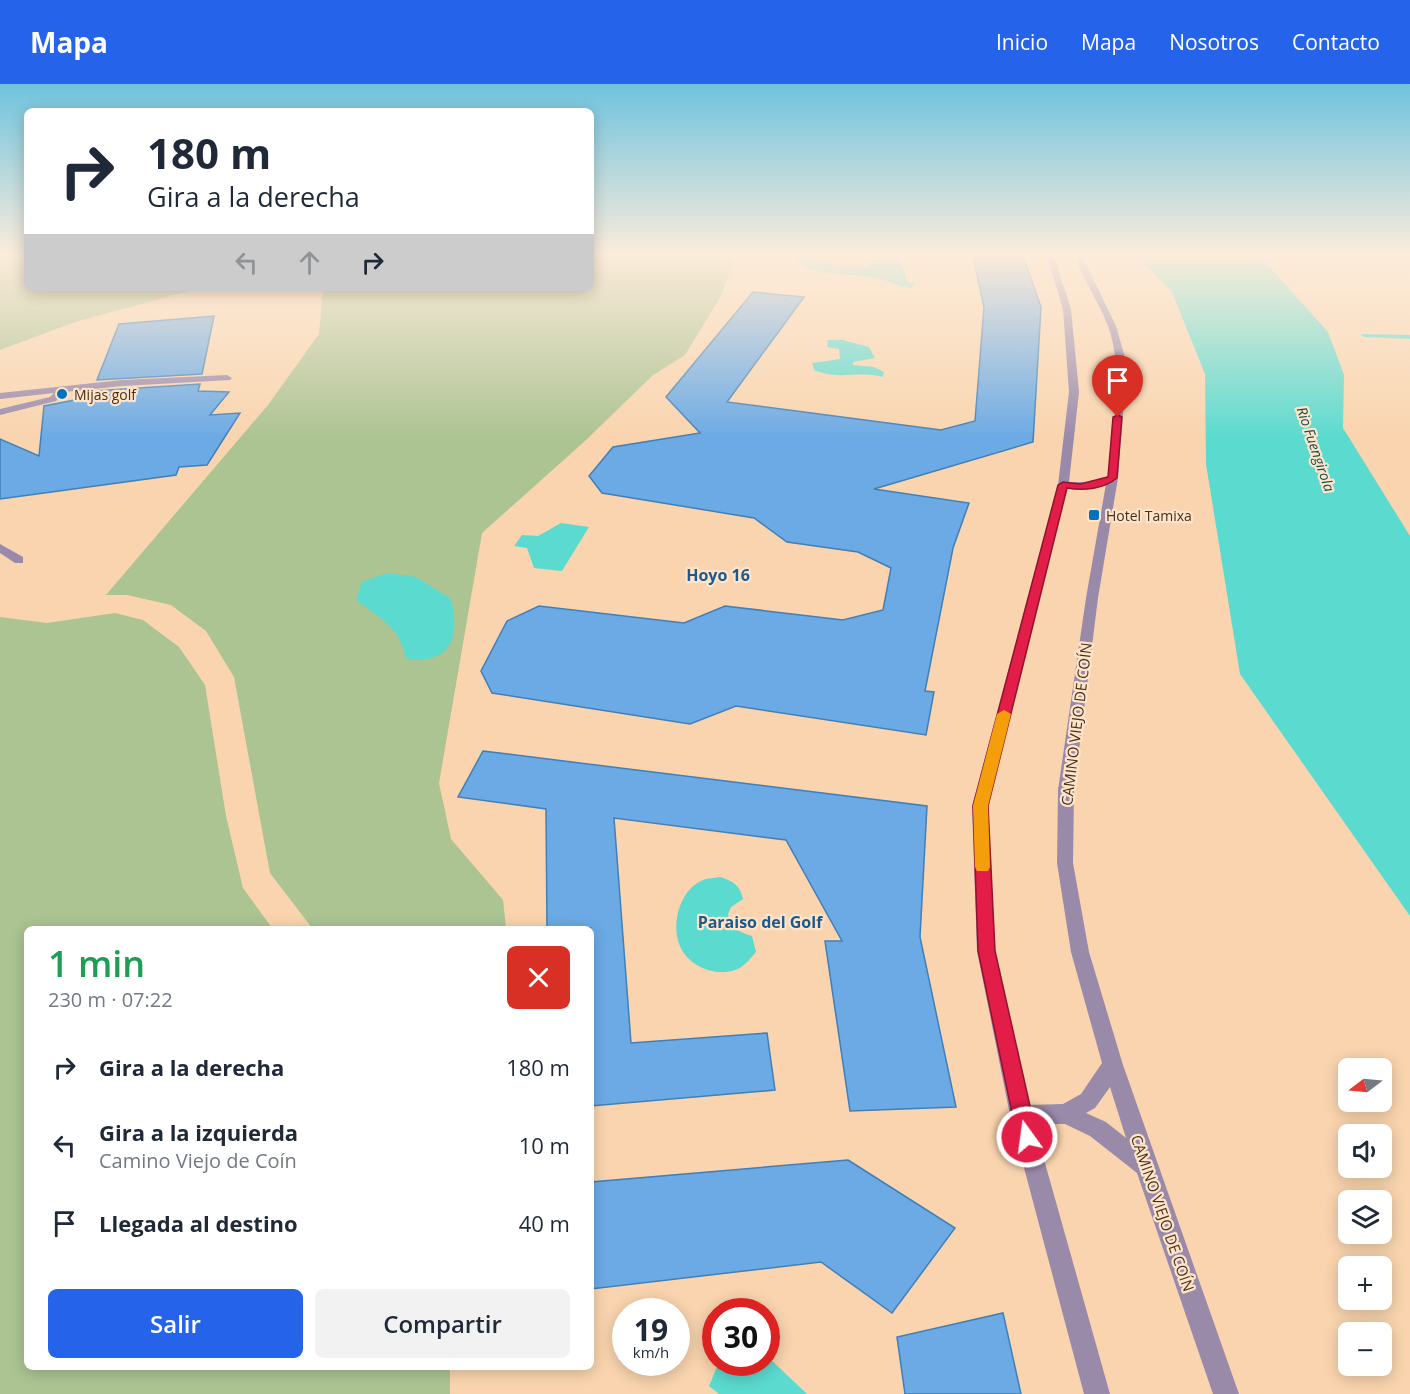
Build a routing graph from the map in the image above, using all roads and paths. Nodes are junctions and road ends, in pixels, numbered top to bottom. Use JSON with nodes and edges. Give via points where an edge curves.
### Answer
{"nodes":[{"id":1,"x":1068,"y":317,"type":"edge"},
{"id":2,"x":1108,"y":317,"type":"edge"},
{"id":3,"x":227,"y":378,"type":"dead end"},
{"id":4,"x":62,"y":388,"type":"junction"},
{"id":5,"x":0,"y":396,"type":"edge"},
{"id":6,"x":0,"y":412,"type":"edge"},
{"id":7,"x":1113,"y":478,"type":"junction"},
{"id":8,"x":1063,"y":485,"type":"junction"},
{"id":9,"x":1080,"y":487,"type":"junction"},
{"id":10,"x":1108,"y":507,"type":"junction"},
{"id":11,"x":0,"y":548,"type":"edge"},
{"id":12,"x":19,"y":560,"type":"dead end"},
{"id":13,"x":1113,"y":1065,"type":"junction"},
{"id":14,"x":1066,"y":1114,"type":"junction"},
{"id":15,"x":1021,"y":1115,"type":"junction"},
{"id":16,"x":1146,"y":1166,"type":"junction"},
{"id":17,"x":1096,"y":1394,"type":"edge"},
{"id":18,"x":1227,"y":1394,"type":"edge"}],
"edges":[{"from":1,"to":8,"type":"street","via":[[1074,392]]},
{"from":2,"to":7,"type":"street","name":"CAMINO VIEJO DE COÍN","via":[[1120,354],[1121,374]]},
{"from":3,"to":4,"type":"street"},
{"from":4,"to":5,"type":"street"},
{"from":4,"to":6,"type":"street","via":[[52,399]]},
{"from":7,"to":9,"type":"street"},
{"from":7,"to":10,"type":"street","name":"CAMINO VIEJO DE COÍN"},
{"from":8,"to":9,"type":"street"},
{"from":8,"to":15,"type":"street","via":[[980,806],[986,951]]},
{"from":9,"to":10,"type":"street"},
{"from":10,"to":13,"type":"street","name":"CAMINO VIEJO DE COÍN","via":[[1066,790],[1065,863],[1080,952]]},
{"from":11,"to":12,"type":"street"},
{"from":13,"to":14,"type":"street","via":[[1088,1101]]},
{"from":13,"to":16,"type":"street","name":"CAMINO VIEJO DE COÍN"},
{"from":14,"to":15,"type":"street"},
{"from":14,"to":16,"type":"street","via":[[1098,1129]]},
{"from":15,"to":17,"type":"street"},
{"from":16,"to":18,"type":"street","name":"CAMINO VIEJO DE COÍN"}]}
